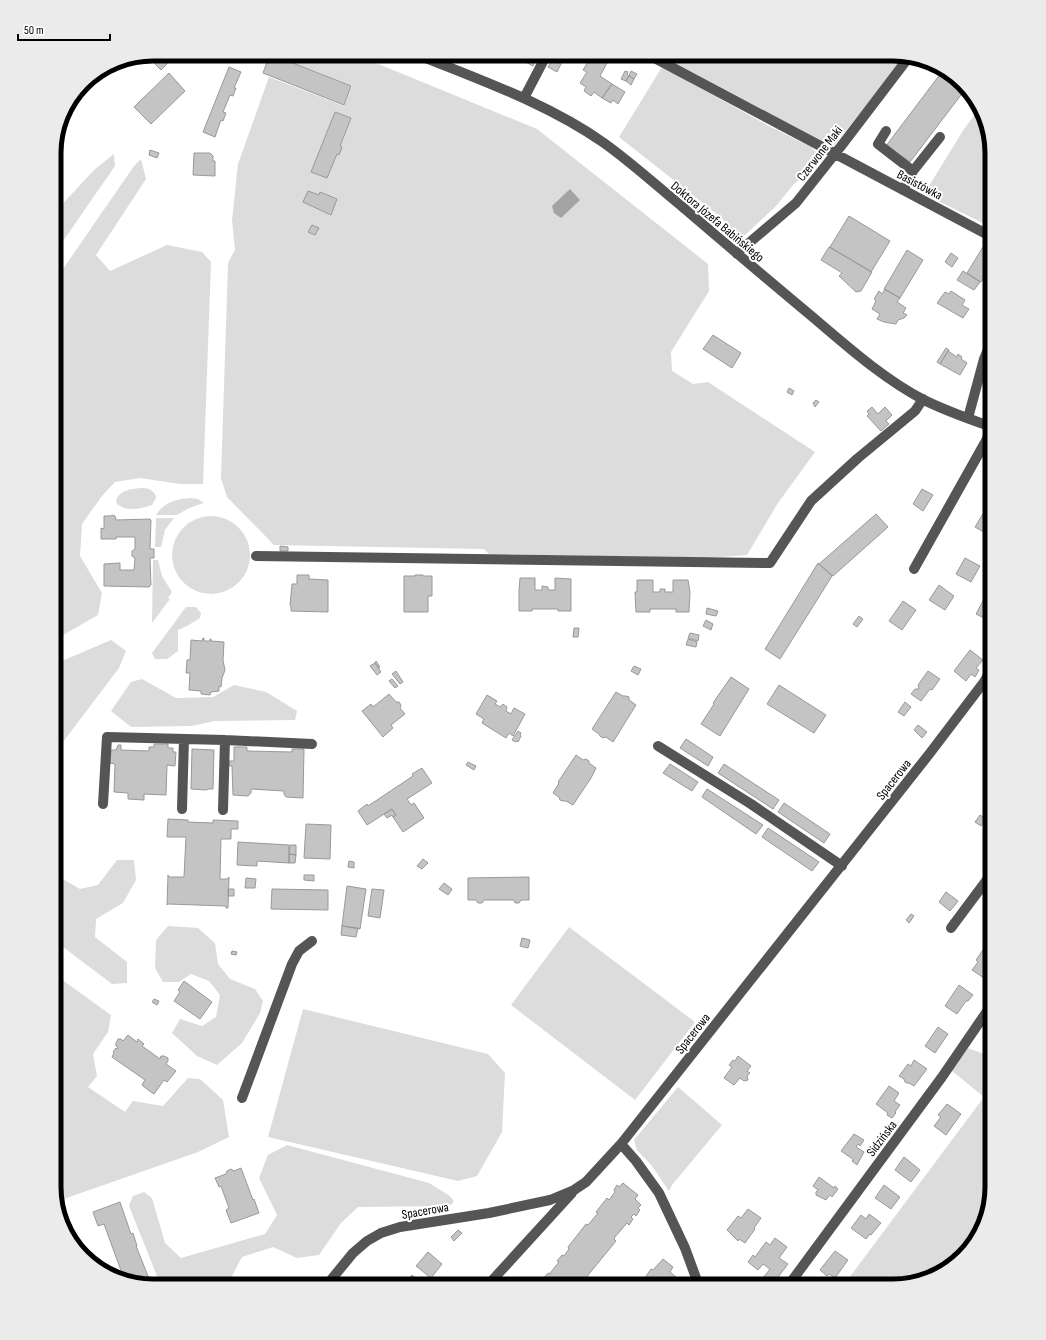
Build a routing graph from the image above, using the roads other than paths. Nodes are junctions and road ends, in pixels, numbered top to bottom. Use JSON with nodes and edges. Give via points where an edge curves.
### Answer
{"nodes":[{"id":1,"x":433,"y":61,"type":"edge"},
{"id":2,"x":542,"y":61,"type":"edge"},
{"id":3,"x":660,"y":61,"type":"edge"},
{"id":4,"x":905,"y":62,"type":"edge"},
{"id":5,"x":524,"y":98,"type":"junction"},
{"id":6,"x":886,"y":131,"type":"dead end"},
{"id":7,"x":940,"y":137,"type":"dead end"},
{"id":8,"x":835,"y":155,"type":"junction"},
{"id":9,"x":913,"y":171,"type":"junction"},
{"id":10,"x":903,"y":190,"type":"junction"},
{"id":11,"x":985,"y":233,"type":"edge"},
{"id":12,"x":738,"y":254,"type":"junction"},
{"id":13,"x":985,"y":357,"type":"edge"},
{"id":14,"x":923,"y":399,"type":"junction"},
{"id":15,"x":968,"y":418,"type":"junction"},
{"id":16,"x":985,"y":424,"type":"edge"},
{"id":17,"x":985,"y":442,"type":"edge"},
{"id":18,"x":256,"y":556,"type":"dead end"},
{"id":19,"x":914,"y":569,"type":"dead end"},
{"id":20,"x":985,"y":680,"type":"edge"},
{"id":21,"x":184,"y":739,"type":"junction"},
{"id":22,"x":226,"y":740,"type":"junction"},
{"id":23,"x":312,"y":744,"type":"dead end"},
{"id":24,"x":658,"y":746,"type":"dead end"},
{"id":25,"x":103,"y":804,"type":"dead end"},
{"id":26,"x":182,"y":808,"type":"dead end"},
{"id":27,"x":223,"y":810,"type":"dead end"},
{"id":28,"x":842,"y":866,"type":"junction"},
{"id":29,"x":985,"y":882,"type":"edge"},
{"id":30,"x":951,"y":928,"type":"dead end"},
{"id":31,"x":312,"y":942,"type":"dead end"},
{"id":32,"x":985,"y":1014,"type":"edge"},
{"id":33,"x":242,"y":1098,"type":"dead end"},
{"id":34,"x":621,"y":1144,"type":"junction"},
{"id":35,"x":574,"y":1190,"type":"junction"},
{"id":36,"x":332,"y":1279,"type":"edge"},
{"id":37,"x":493,"y":1279,"type":"edge"},
{"id":38,"x":696,"y":1279,"type":"edge"},
{"id":39,"x":793,"y":1279,"type":"edge"}],
"edges":[{"from":1,"to":5,"type":"street","name":"Doktora Józefa Babińskiego"},
{"from":2,"to":5,"type":"street"},
{"from":3,"to":8,"type":"street","name":"Basistówka"},
{"from":4,"to":8,"type":"street","name":"Czerwone Maki"},
{"from":5,"to":12,"type":"street","name":"Doktora Józefa Babińskiego","via":[[577,125],[605,144]]},
{"from":6,"to":9,"type":"street","via":[[878,144]]},
{"from":7,"to":9,"type":"street"},
{"from":8,"to":10,"type":"street","name":"Basistówka"},
{"from":8,"to":12,"type":"street","name":"Czerwone Maki","via":[[796,203]]},
{"from":9,"to":10,"type":"street"},
{"from":10,"to":11,"type":"street","name":"Basistówka"},
{"from":12,"to":14,"type":"street","name":"Doktora Józefa Babińskiego","via":[[872,366]]},
{"from":13,"to":15,"type":"street"},
{"from":14,"to":15,"type":"street","name":"Doktora Józefa Babińskiego"},
{"from":14,"to":18,"type":"street","via":[[915,411],[811,501],[770,563]]},
{"from":15,"to":16,"type":"street","name":"Doktora Józefa Babińskiego"},
{"from":17,"to":19,"type":"street"},
{"from":20,"to":28,"type":"street","name":"Spacerowa"},
{"from":21,"to":22,"type":"street"},
{"from":21,"to":25,"type":"street","via":[[107,737]]},
{"from":21,"to":26,"type":"street"},
{"from":22,"to":23,"type":"street"},
{"from":22,"to":27,"type":"street"},
{"from":24,"to":28,"type":"street"},
{"from":28,"to":34,"type":"street","name":"Spacerowa"},
{"from":29,"to":30,"type":"street"},
{"from":31,"to":33,"type":"street","via":[[299,951],[292,964]]},
{"from":32,"to":39,"type":"street","name":"Sidzińska","via":[[942,1077]]},
{"from":34,"to":35,"type":"street","name":"Spacerowa","via":[[586,1182]]},
{"from":34,"to":38,"type":"street","via":[[659,1193]]},
{"from":35,"to":36,"type":"street","name":"Spacerowa","via":[[534,1204],[381,1233],[353,1253]]},
{"from":35,"to":37,"type":"street"}]}
